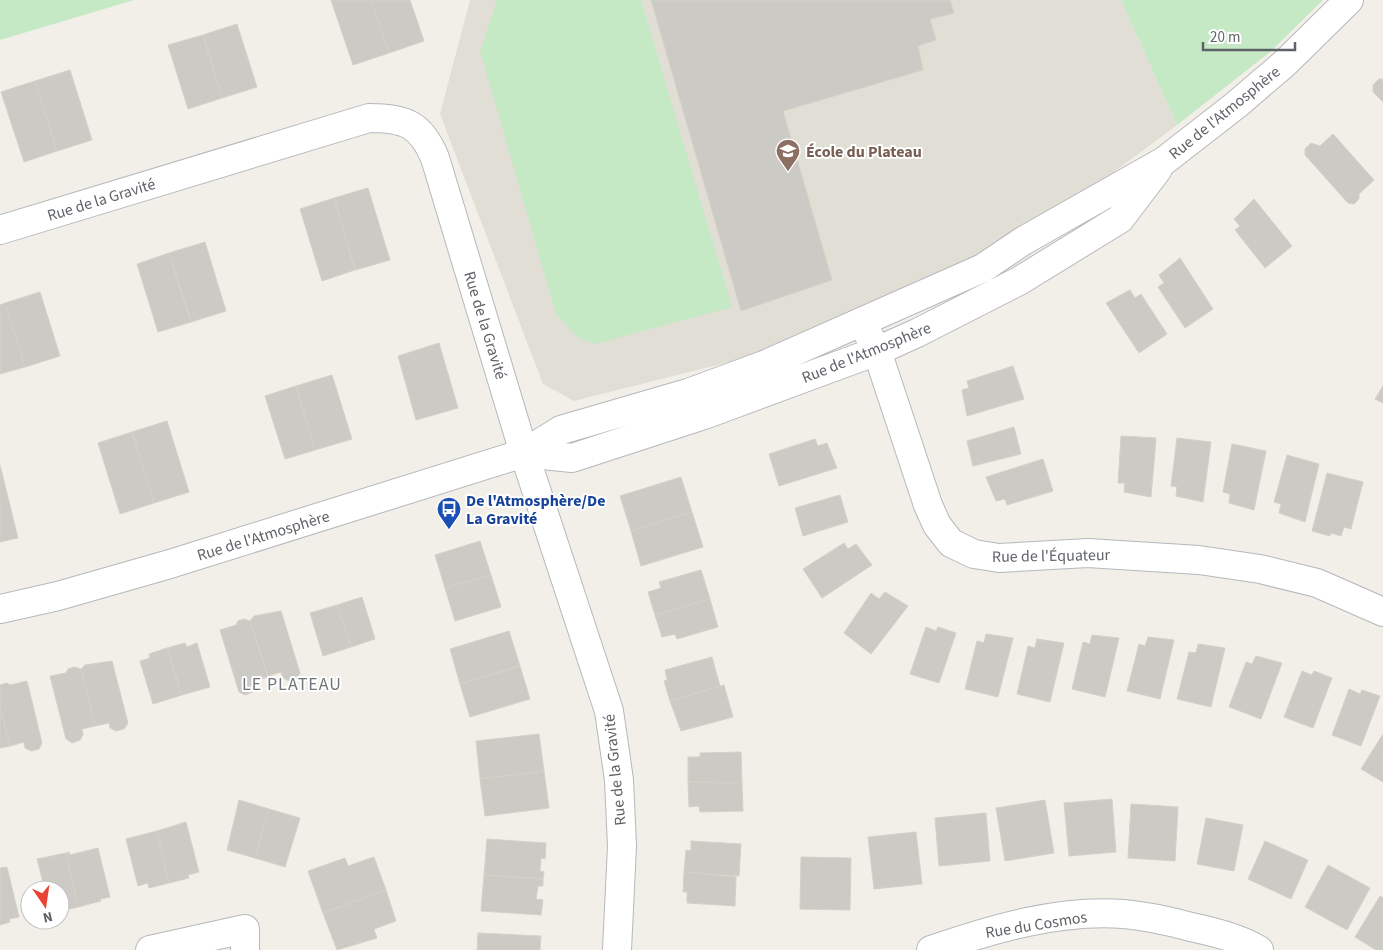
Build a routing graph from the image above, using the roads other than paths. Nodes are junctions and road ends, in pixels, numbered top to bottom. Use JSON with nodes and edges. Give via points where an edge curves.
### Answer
{"nodes":[{"id":1,"x":1349,"y":0,"type":"edge"},
{"id":2,"x":1164,"y":162,"type":"junction"},
{"id":3,"x":0,"y":230,"type":"edge"},
{"id":4,"x":862,"y":322,"type":"junction"},
{"id":5,"x":876,"y":351,"type":"junction"},
{"id":6,"x":524,"y":453,"type":"junction"},
{"id":7,"x":1380,"y":603,"type":"edge"},
{"id":8,"x":0,"y":609,"type":"edge"},
{"id":9,"x":150,"y":950,"type":"edge"},
{"id":10,"x":244,"y":950,"type":"edge"},
{"id":11,"x":617,"y":950,"type":"edge"},
{"id":12,"x":931,"y":950,"type":"edge"},
{"id":13,"x":1259,"y":950,"type":"edge"}],
"edges":[{"from":1,"to":2,"type":"street","name":"Rue de l'Atmosphère","via":[[1285,63]]},
{"from":2,"to":4,"type":"street","name":"Rue de l'Atmosphère","via":[[1032,236],[983,268]]},
{"from":2,"to":5,"type":"street","name":"Rue de l'Atmosphère","via":[[1120,219],[1020,281]]},
{"from":3,"to":6,"type":"street","name":"Rue de la Gravité","via":[[368,118],[394,118],[412,125],[428,140],[435,158]]},
{"from":4,"to":5,"type":"street","name":"Rue de l'Équateur"},
{"from":4,"to":6,"type":"street","name":"Rue de l'Atmosphère","via":[[764,366],[688,393],[561,430]]},
{"from":5,"to":6,"type":"street","name":"Rue de l'Atmosphère","via":[[572,458]]},
{"from":5,"to":7,"type":"street","name":"Rue de l'Équateur","via":[[928,505],[951,543],[974,554],[999,558],[1088,553],[1148,555],[1260,569]]},
{"from":6,"to":8,"type":"street","name":"Rue de l'Atmosphère","via":[[170,564]]},
{"from":6,"to":11,"type":"street","name":"Rue de la Gravité","via":[[609,711],[619,780],[622,846]]},
{"from":9,"to":10,"type":"street","via":[[245,929]]},
{"from":12,"to":13,"type":"street","name":"Rue du Cosmos","via":[[980,933],[1030,922],[1078,915],[1124,914],[1212,932]]}]}
